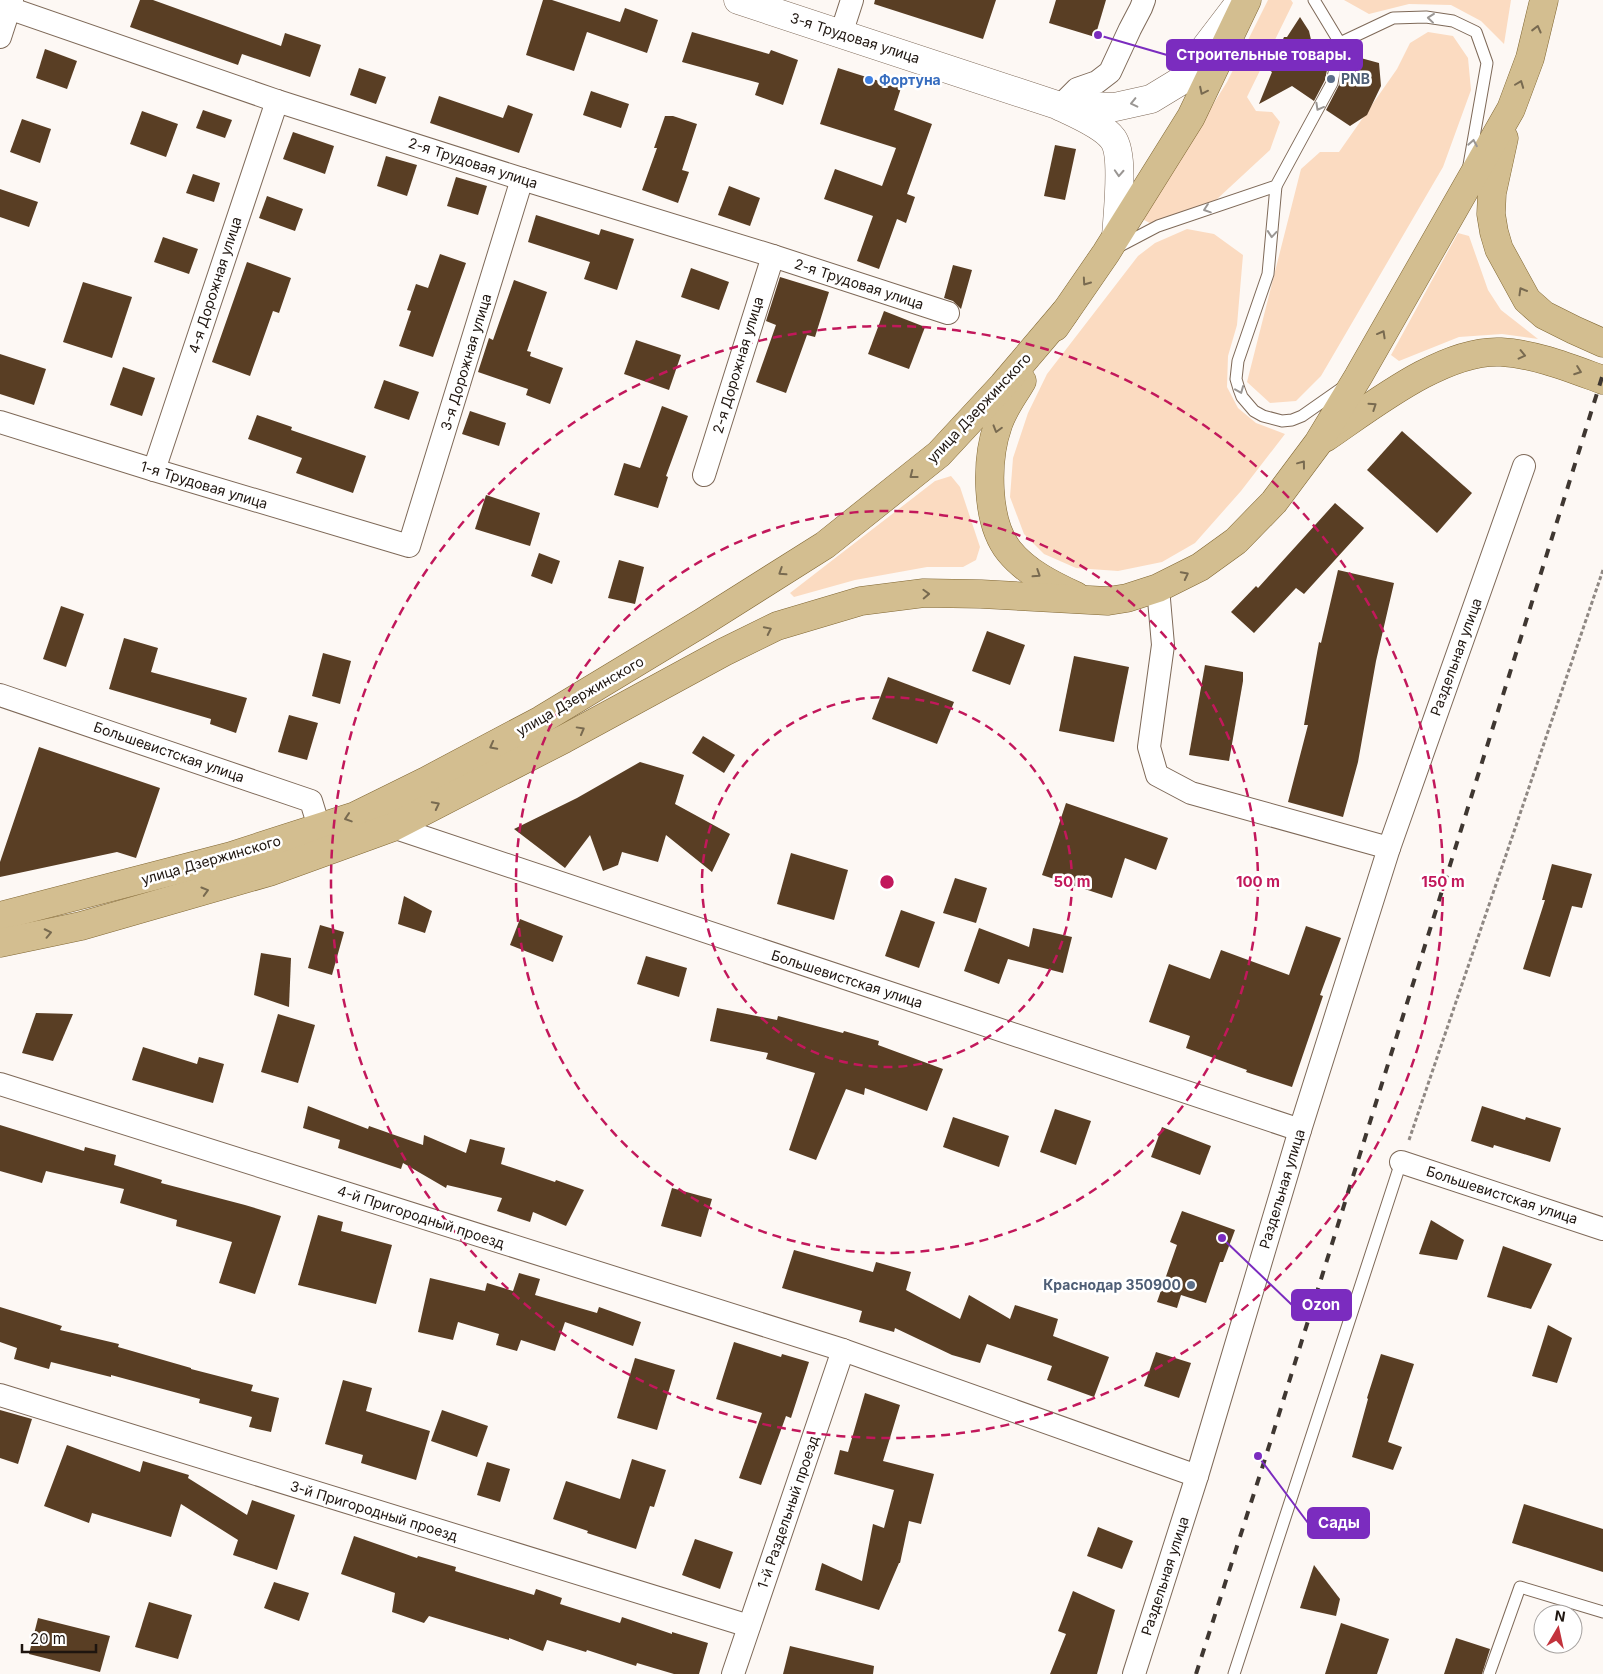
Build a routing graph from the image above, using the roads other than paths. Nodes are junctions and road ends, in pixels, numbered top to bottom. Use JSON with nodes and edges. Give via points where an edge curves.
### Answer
{"nodes":[{"id":1,"x":738,"y":0,"type":"edge"},
{"id":2,"x":852,"y":0,"type":"edge"},
{"id":3,"x":1144,"y":0,"type":"edge"},
{"id":4,"x":1242,"y":0,"type":"edge"},
{"id":5,"x":1247,"y":0,"type":"edge"},
{"id":6,"x":1314,"y":0,"type":"edge"},
{"id":7,"x":1544,"y":0,"type":"edge"},
{"id":8,"x":7,"y":5,"type":"edge"},
{"id":9,"x":841,"y":34,"type":"junction"},
{"id":10,"x":0,"y":38,"type":"edge"},
{"id":11,"x":1340,"y":43,"type":"junction"},
{"id":12,"x":277,"y":101,"type":"junction"},
{"id":13,"x":1059,"y":104,"type":"junction"},
{"id":14,"x":1510,"y":109,"type":"junction"},
{"id":15,"x":522,"y":179,"type":"junction"},
{"id":16,"x":1276,"y":186,"type":"junction"},
{"id":17,"x":1464,"y":191,"type":"junction"},
{"id":18,"x":1111,"y":245,"type":"junction"},
{"id":19,"x":773,"y":256,"type":"junction"},
{"id":20,"x":1065,"y":312,"type":"junction"},
{"id":21,"x":948,"y":313,"type":"dead end"},
{"id":22,"x":1603,"y":342,"type":"edge"},
{"id":23,"x":1358,"y":377,"type":"junction"},
{"id":24,"x":1603,"y":380,"type":"edge"},
{"id":25,"x":0,"y":422,"type":"edge"},
{"id":26,"x":1318,"y":443,"type":"junction"},
{"id":27,"x":1524,"y":466,"type":"dead end"},
{"id":28,"x":154,"y":470,"type":"junction"},
{"id":29,"x":704,"y":475,"type":"dead end"},
{"id":30,"x":409,"y":546,"type":"joint"},
{"id":31,"x":1158,"y":588,"type":"junction"},
{"id":32,"x":1089,"y":601,"type":"junction"},
{"id":33,"x":0,"y":695,"type":"edge"},
{"id":34,"x":319,"y":827,"type":"junction"},
{"id":35,"x":393,"y":828,"type":"junction"},
{"id":36,"x":1389,"y":848,"type":"junction"},
{"id":37,"x":0,"y":916,"type":"edge"},
{"id":38,"x":0,"y":943,"type":"edge"},
{"id":39,"x":0,"y":1084,"type":"edge"},
{"id":40,"x":1300,"y":1130,"type":"junction"},
{"id":41,"x":1401,"y":1162,"type":"joint"},
{"id":42,"x":1603,"y":1229,"type":"edge"},
{"id":43,"x":843,"y":1350,"type":"junction"},
{"id":44,"x":0,"y":1395,"type":"edge"},
{"id":45,"x":1197,"y":1476,"type":"junction"},
{"id":46,"x":1603,"y":1612,"type":"edge"},
{"id":47,"x":749,"y":1626,"type":"junction"},
{"id":48,"x":733,"y":1674,"type":"edge"},
{"id":49,"x":1134,"y":1674,"type":"edge"},
{"id":50,"x":1234,"y":1674,"type":"edge"},
{"id":51,"x":1489,"y":1674,"type":"edge"}],
"edges":[{"from":1,"to":9,"type":"street","name":"3-я Трудовая улица"},
{"from":2,"to":9,"type":"street"},
{"from":3,"to":13,"type":"street","via":[[1110,72],[1097,82],[1077,89]]},
{"from":4,"to":13,"type":"street","one_way":true,"via":[[1179,82],[1151,99],[1115,108]]},
{"from":5,"to":18,"type":"main road","one_way":true,"via":[[1191,116]]},
{"from":6,"to":11,"type":"lane"},
{"from":14,"to":7,"type":"main road","one_way":true,"via":[[1530,58]]},
{"from":8,"to":10,"type":"street"},
{"from":8,"to":12,"type":"street","name":"2-я Трудовая улица"},
{"from":9,"to":13,"type":"street","name":"3-я Трудовая улица"},
{"from":11,"to":16,"type":"lane","one_way":true,"via":[[1332,83]]},
{"from":17,"to":11,"type":"lane","one_way":true,"via":[[1487,63],[1476,32],[1454,21],[1426,17],[1393,18]]},
{"from":12,"to":15,"type":"street","name":"2-я Трудовая улица"},
{"from":12,"to":28,"type":"street","name":"4-я Дорожная улица"},
{"from":13,"to":18,"type":"street","one_way":true,"via":[[1113,139],[1120,162]]},
{"from":14,"to":17,"type":"main road"},
{"from":22,"to":14,"type":"main road","one_way":true,"via":[[1544,315],[1527,300],[1499,249],[1491,214],[1492,193]]},
{"from":15,"to":19,"type":"street","name":"2-я Трудовая улица"},
{"from":15,"to":30,"type":"street","name":"3-я Дорожная улица"},
{"from":16,"to":18,"type":"lane","one_way":true},
{"from":16,"to":23,"type":"lane","one_way":true,"via":[[1268,274],[1238,360],[1236,379],[1239,389],[1248,405],[1259,414],[1282,421],[1292,420]]},
{"from":23,"to":17,"type":"main road","one_way":true},
{"from":18,"to":20,"type":"main road","one_way":true},
{"from":19,"to":21,"type":"street","name":"2-я Трудовая улица"},
{"from":19,"to":29,"type":"street","name":"2-я Дорожная улица"},
{"from":20,"to":32,"type":"main road","one_way":true,"via":[[998,425],[990,489],[996,526],[1008,550],[1023,566]]},
{"from":20,"to":34,"type":"main road","name":"улица Дзержинского","one_way":true,"via":[[939,454],[825,545],[541,720],[355,816]]},
{"from":23,"to":26,"type":"main road"},
{"from":26,"to":24,"type":"main road","one_way":true,"via":[[1427,372],[1479,354],[1515,354],[1552,362]]},
{"from":25,"to":28,"type":"street","name":"1-я Трудовая улица"},
{"from":31,"to":26,"type":"main road","name":"улица Дзержинского","one_way":true,"via":[[1200,567],[1236,541],[1274,502]]},
{"from":27,"to":36,"type":"street","name":"Раздельная улица"},
{"from":28,"to":30,"type":"street","name":"1-я Трудовая улица"},
{"from":31,"to":32,"type":"main road","name":"улица Дзержинского","via":[[1127,598]]},
{"from":31,"to":36,"type":"street","via":[[1163,645],[1149,747],[1157,776],[1191,793]]},
{"from":35,"to":32,"type":"main road","name":"улица Дзержинского","one_way":true,"via":[[777,626],[861,601],[924,593]]},
{"from":33,"to":34,"type":"street","name":"Большевистская улица","via":[[311,801]]},
{"from":34,"to":37,"type":"main road","name":"улица Дзержинского","via":[[231,856]]},
{"from":38,"to":35,"type":"main road","name":"улица Дзержинского","one_way":true,"via":[[81,926],[260,875]]},
{"from":35,"to":40,"type":"street","name":"Большевистская улица"},
{"from":36,"to":40,"type":"street","name":"Раздельная улица"},
{"from":39,"to":43,"type":"street","name":"4-й Пригородный проезд"},
{"from":40,"to":45,"type":"street","name":"Раздельная улица"},
{"from":41,"to":42,"type":"street","name":"Большевистская улица"},
{"from":41,"to":50,"type":"lane"},
{"from":43,"to":45,"type":"street","name":"4-й Пригородный проезд"},
{"from":43,"to":47,"type":"street","name":"1-й Раздельный проезд"},
{"from":44,"to":47,"type":"street","name":"3-й Пригородный проезд"},
{"from":45,"to":49,"type":"street","name":"Раздельная улица"},
{"from":46,"to":51,"type":"lane","via":[[1520,1587]]},
{"from":47,"to":48,"type":"street","name":"1-й Раздельный проезд"}]}
